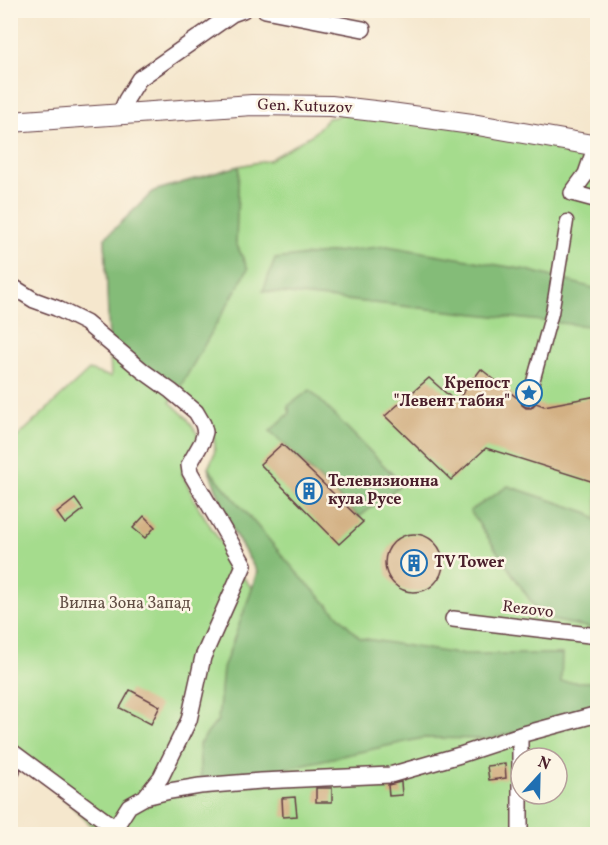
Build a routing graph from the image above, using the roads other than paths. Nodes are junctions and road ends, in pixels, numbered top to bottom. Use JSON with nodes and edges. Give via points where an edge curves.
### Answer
{"nodes":[{"id":1,"x":243,"y":10,"type":"edge"},
{"id":2,"x":265,"y":10,"type":"edge"},
{"id":3,"x":363,"y":29,"type":"dead end"},
{"id":4,"x":120,"y":114,"type":"junction"},
{"id":5,"x":10,"y":122,"type":"edge"},
{"id":6,"x":597,"y":146,"type":"edge"},
{"id":7,"x":597,"y":200,"type":"edge"},
{"id":8,"x":567,"y":220,"type":"dead end"},
{"id":9,"x":10,"y":285,"type":"edge"},
{"id":10,"x":528,"y":400,"type":"dead end"},
{"id":11,"x":453,"y":619,"type":"dead end"},
{"id":12,"x":597,"y":636,"type":"edge"},
{"id":13,"x":597,"y":714,"type":"edge"},
{"id":14,"x":520,"y":735,"type":"junction"},
{"id":15,"x":11,"y":751,"type":"edge"},
{"id":16,"x":10,"y":773,"type":"edge"},
{"id":17,"x":145,"y":797,"type":"junction"},
{"id":18,"x":114,"y":831,"type":"edge"},
{"id":19,"x":520,"y":834,"type":"edge"}],
"edges":[{"from":1,"to":4,"type":"street","via":[[139,80]]},
{"from":2,"to":3,"type":"street"},
{"from":4,"to":5,"type":"street","name":"Gen. Kutuzov"},
{"from":4,"to":6,"type":"street","name":"Gen. Kutuzov","via":[[252,105],[331,106],[471,124]]},
{"from":6,"to":7,"type":"street","via":[[586,174],[572,193]]},
{"from":8,"to":10,"type":"street","via":[[552,313]]},
{"from":9,"to":17,"type":"street","via":[[33,300],[86,323],[196,412],[205,432],[189,465],[190,472],[244,565],[203,657],[189,720],[161,777]]},
{"from":11,"to":12,"type":"street","name":"Rezovo"},
{"from":13,"to":14,"type":"street"},
{"from":14,"to":17,"type":"street","via":[[390,775],[200,786]]},
{"from":14,"to":19,"type":"street"},
{"from":15,"to":16,"type":"street"},
{"from":15,"to":18,"type":"street"},
{"from":17,"to":18,"type":"street","via":[[129,806]]}]}
